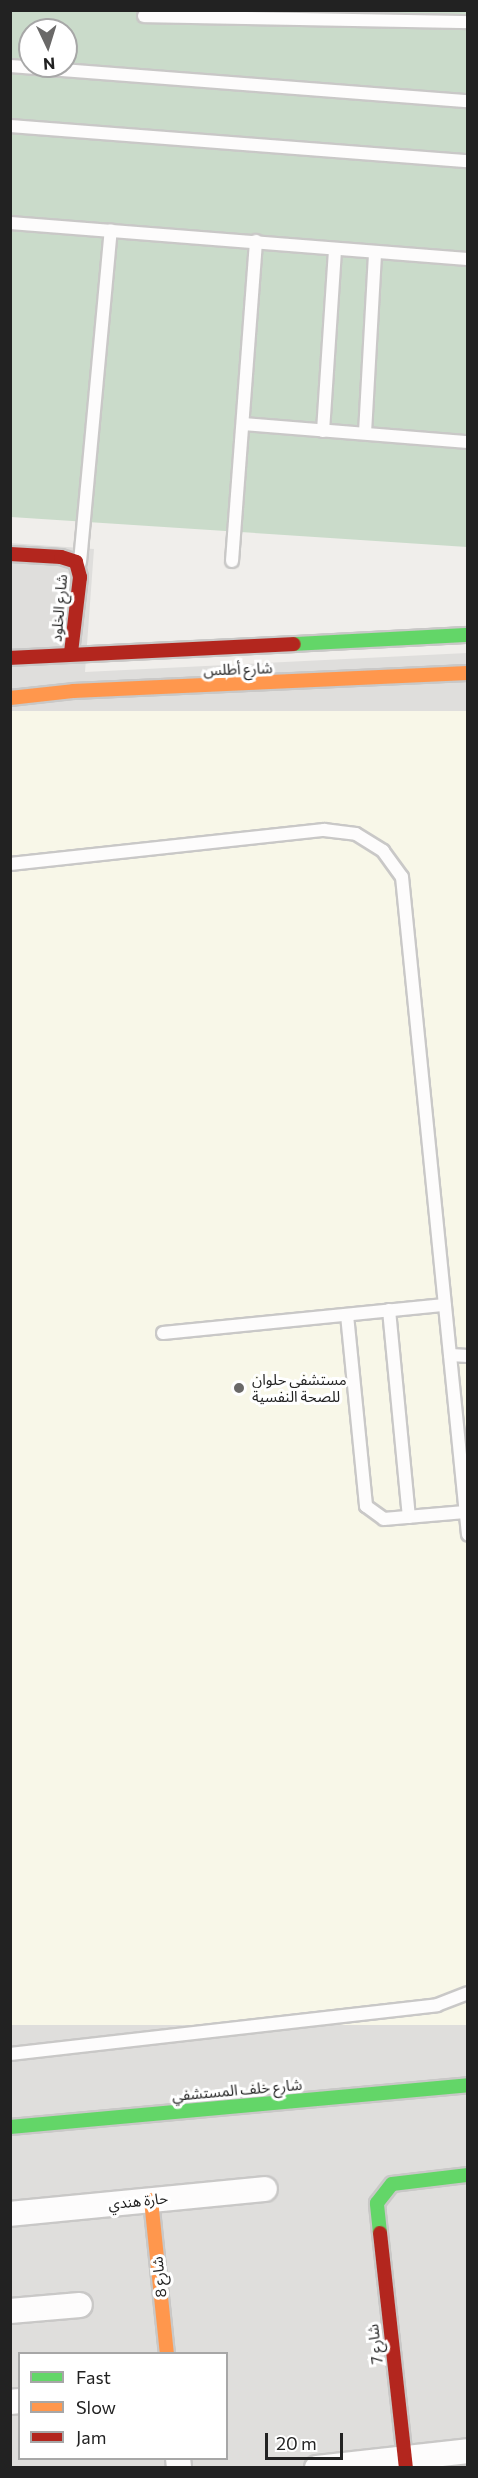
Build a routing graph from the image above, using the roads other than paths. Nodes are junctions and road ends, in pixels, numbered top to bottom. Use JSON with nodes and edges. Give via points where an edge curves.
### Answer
{"nodes":[{"id":1,"x":144,"y":16,"type":"dead end"},
{"id":2,"x":468,"y":22,"type":"edge"},
{"id":3,"x":10,"y":66,"type":"edge"},
{"id":4,"x":468,"y":102,"type":"edge"},
{"id":5,"x":10,"y":126,"type":"edge"},
{"id":6,"x":468,"y":160,"type":"edge"},
{"id":7,"x":10,"y":223,"type":"edge"},
{"id":8,"x":111,"y":230,"type":"junction"},
{"id":9,"x":256,"y":241,"type":"junction"},
{"id":10,"x":335,"y":249,"type":"junction"},
{"id":11,"x":375,"y":252,"type":"junction"},
{"id":12,"x":468,"y":259,"type":"edge"},
{"id":13,"x":243,"y":424,"type":"junction"},
{"id":14,"x":323,"y":431,"type":"junction"},
{"id":15,"x":365,"y":433,"type":"junction"},
{"id":16,"x":468,"y":442,"type":"edge"},
{"id":17,"x":10,"y":554,"type":"edge"},
{"id":18,"x":232,"y":561,"type":"dead end"},
{"id":19,"x":80,"y":570,"type":"junction"},
{"id":20,"x":468,"y":635,"type":"edge"},
{"id":21,"x":71,"y":652,"type":"junction"},
{"id":22,"x":10,"y":658,"type":"edge"},
{"id":23,"x":468,"y":673,"type":"edge"},
{"id":24,"x":10,"y":698,"type":"edge"},
{"id":25,"x":10,"y":864,"type":"edge"},
{"id":26,"x":445,"y":1305,"type":"junction"},
{"id":27,"x":389,"y":1310,"type":"junction"},
{"id":28,"x":347,"y":1315,"type":"junction"},
{"id":29,"x":164,"y":1333,"type":"dead end"},
{"id":30,"x":450,"y":1355,"type":"junction"},
{"id":31,"x":468,"y":1356,"type":"edge"},
{"id":32,"x":464,"y":1460,"type":"edge"},
{"id":33,"x":465,"y":1512,"type":"junction"},
{"id":34,"x":409,"y":1517,"type":"junction"},
{"id":35,"x":468,"y":1535,"type":"edge"},
{"id":36,"x":468,"y":1993,"type":"edge"},
{"id":37,"x":10,"y":2054,"type":"edge"},
{"id":38,"x":468,"y":2085,"type":"edge"},
{"id":39,"x":10,"y":2127,"type":"edge"},
{"id":40,"x":468,"y":2175,"type":"edge"},
{"id":41,"x":265,"y":2189,"type":"dead end"},
{"id":42,"x":151,"y":2200,"type":"junction"},
{"id":43,"x":10,"y":2214,"type":"edge"},
{"id":44,"x":80,"y":2305,"type":"dead end"},
{"id":45,"x":10,"y":2312,"type":"edge"},
{"id":46,"x":167,"y":2352,"type":"edge"},
{"id":47,"x":468,"y":2451,"type":"edge"},
{"id":48,"x":406,"y":2463,"type":"edge"},
{"id":49,"x":317,"y":2468,"type":"edge"}],
"edges":[{"from":1,"to":2,"type":"lane"},
{"from":3,"to":4,"type":"lane"},
{"from":5,"to":6,"type":"lane"},
{"from":7,"to":8,"type":"lane"},
{"from":8,"to":9,"type":"lane"},
{"from":8,"to":19,"type":"lane"},
{"from":9,"to":10,"type":"lane"},
{"from":9,"to":13,"type":"lane"},
{"from":10,"to":11,"type":"lane"},
{"from":10,"to":14,"type":"lane"},
{"from":11,"to":12,"type":"lane"},
{"from":11,"to":15,"type":"lane"},
{"from":13,"to":14,"type":"lane"},
{"from":13,"to":18,"type":"lane"},
{"from":14,"to":15,"type":"lane"},
{"from":15,"to":16,"type":"lane"},
{"from":17,"to":19,"type":"street","name":"شارع الخلود","via":[[69,558]]},
{"from":19,"to":21,"type":"street","name":"شارع الخلود"},
{"from":20,"to":21,"type":"street","name":"شارع أطلس"},
{"from":21,"to":22,"type":"street","name":"شارع أطلس"},
{"from":23,"to":24,"type":"street","name":"شارع أطلس","via":[[73,691]]},
{"from":25,"to":26,"type":"lane","via":[[324,830],[356,834],[383,850],[402,877],[407,909]]},
{"from":26,"to":27,"type":"lane"},
{"from":26,"to":30,"type":"lane"},
{"from":27,"to":28,"type":"lane"},
{"from":27,"to":34,"type":"lane"},
{"from":28,"to":29,"type":"lane"},
{"from":28,"to":34,"type":"lane","via":[[366,1506],[384,1519]]},
{"from":30,"to":31,"type":"lane"},
{"from":30,"to":32,"type":"lane"},
{"from":32,"to":33,"type":"lane"},
{"from":33,"to":34,"type":"lane"},
{"from":33,"to":35,"type":"lane"},
{"from":36,"to":37,"type":"lane","via":[[437,2005]]},
{"from":38,"to":39,"type":"street","name":"شارع خلف المستشفي"},
{"from":40,"to":48,"type":"street","name":"شارع 7","via":[[392,2184],[376,2203]]},
{"from":41,"to":42,"type":"street","name":"حارة هندي"},
{"from":42,"to":43,"type":"street","name":"حارة هندي"},
{"from":42,"to":46,"type":"street","name":"شارع 8"},
{"from":44,"to":45,"type":"street"},
{"from":47,"to":48,"type":"street"},
{"from":48,"to":49,"type":"street"}]}
